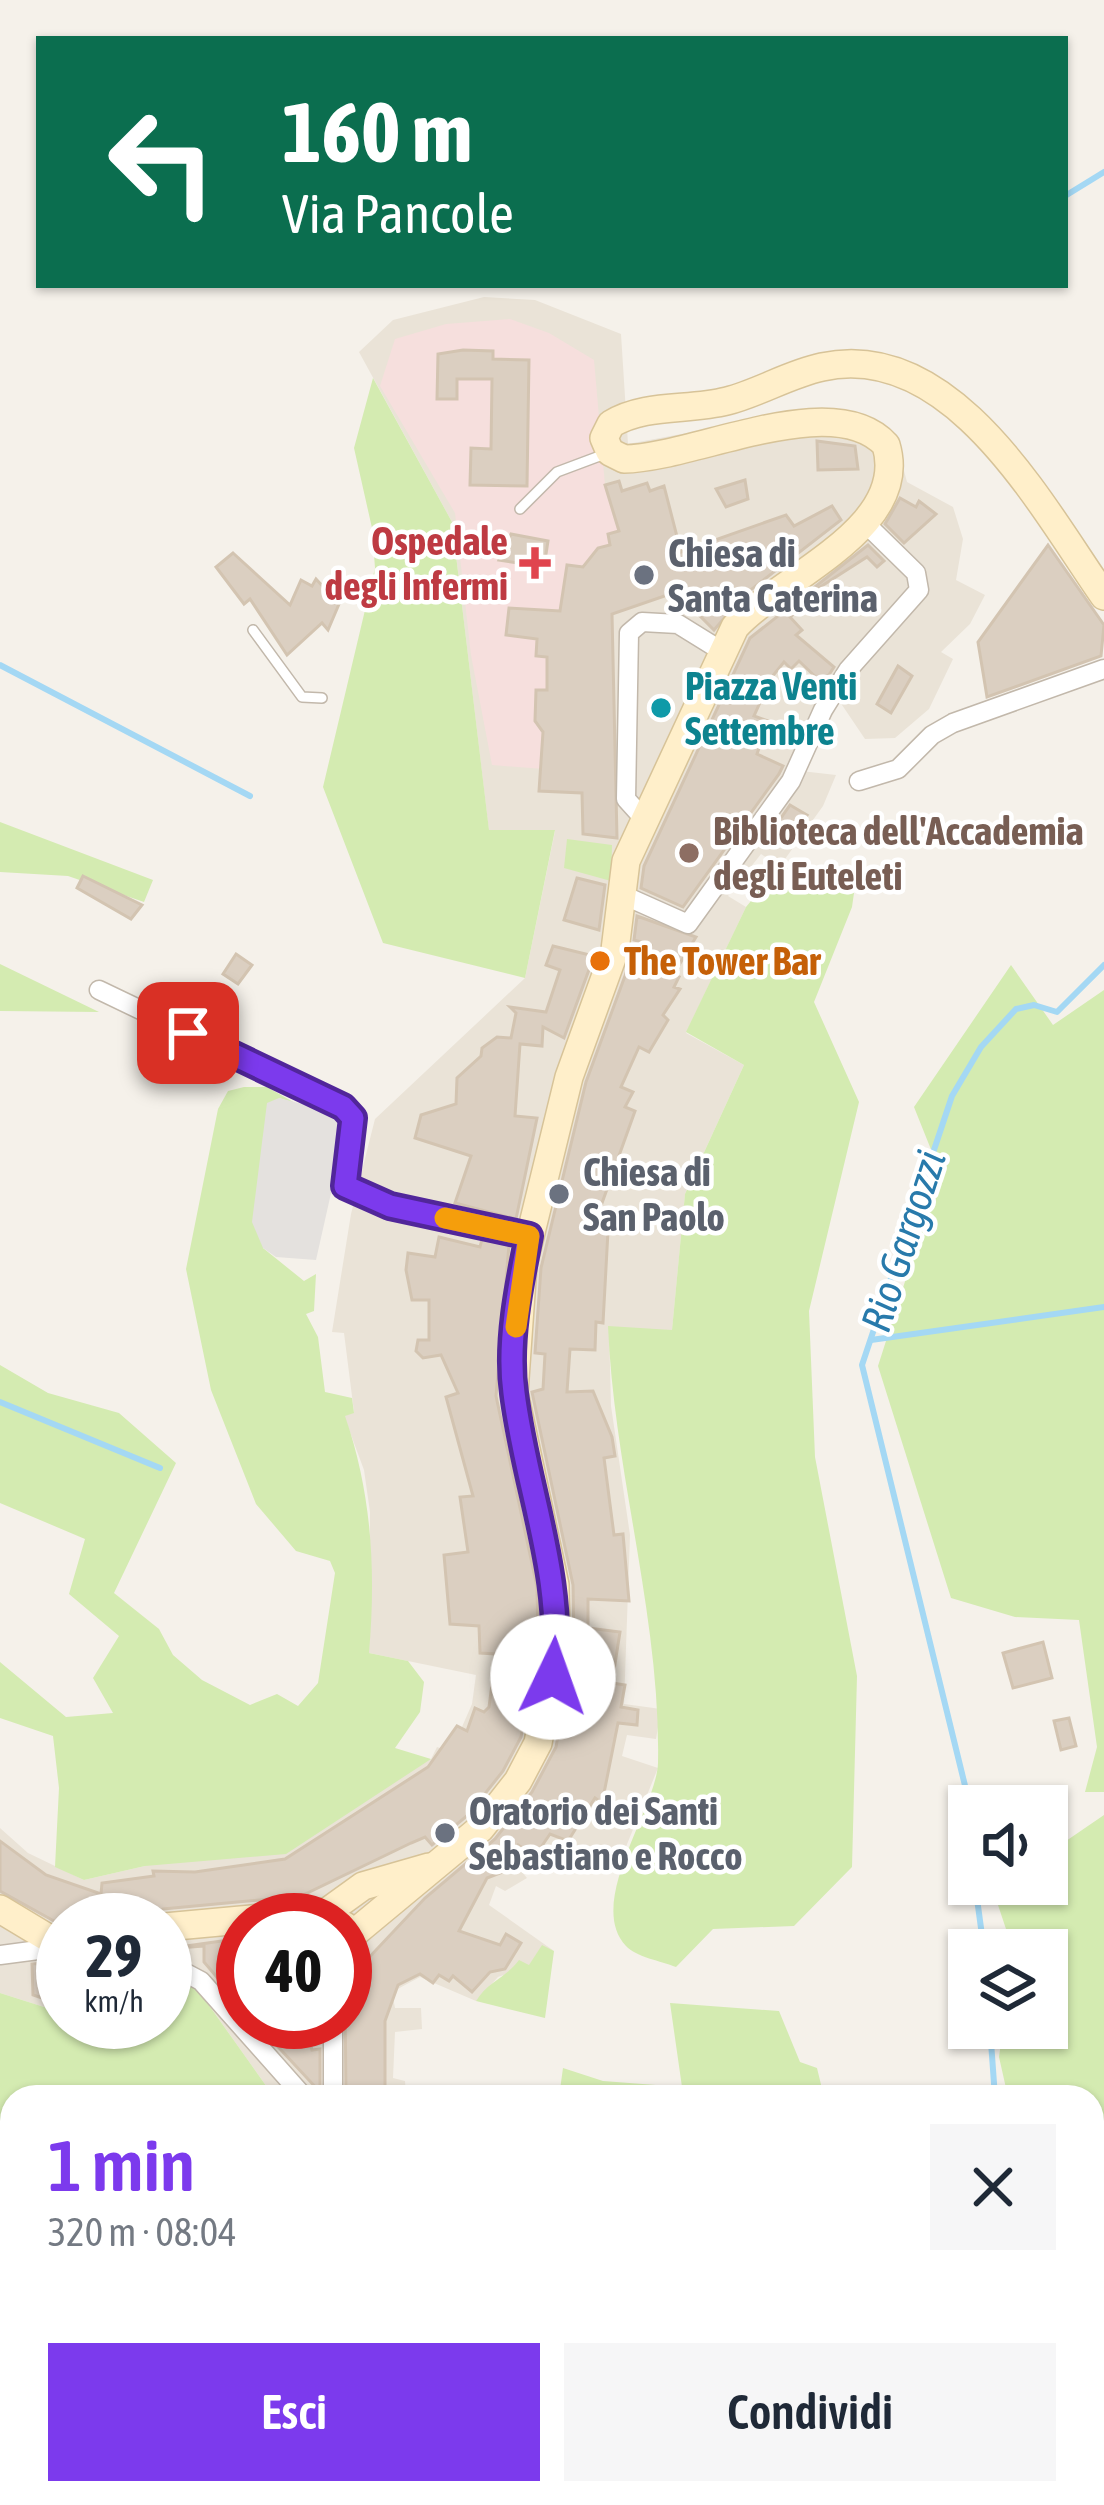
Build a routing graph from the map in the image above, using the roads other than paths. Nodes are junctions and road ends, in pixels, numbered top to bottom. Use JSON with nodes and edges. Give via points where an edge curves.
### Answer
{"nodes":[{"id":1,"x":607,"y":445,"type":"junction"},
{"id":2,"x":520,"y":509,"type":"dead end"},
{"id":3,"x":866,"y":524,"type":"junction"},
{"id":4,"x":1104,"y":596,"type":"edge"},
{"id":5,"x":253,"y":630,"type":"dead end"},
{"id":6,"x":720,"y":650,"type":"junction"},
{"id":7,"x":1104,"y":669,"type":"edge"},
{"id":8,"x":322,"y":698,"type":"dead end"},
{"id":9,"x":859,"y":781,"type":"dead end"},
{"id":10,"x":644,"y":819,"type":"junction"},
{"id":11,"x":623,"y":895,"type":"junction"},
{"id":12,"x":99,"y":990,"type":"dead end"},
{"id":13,"x":529,"y":1236,"type":"junction"},
{"id":14,"x":0,"y":1909,"type":"edge"},
{"id":15,"x":372,"y":1912,"type":"edge"},
{"id":16,"x":36,"y":1931,"type":"edge"},
{"id":17,"x":36,"y":1950,"type":"edge"},
{"id":18,"x":0,"y":1954,"type":"edge"},
{"id":19,"x":192,"y":1976,"type":"edge"},
{"id":20,"x":333,"y":2049,"type":"edge"},
{"id":21,"x":293,"y":2085,"type":"edge"},
{"id":22,"x":333,"y":2085,"type":"edge"}],
"edges":[{"from":1,"to":2,"type":"lane","via":[[556,472]]},
{"from":1,"to":3,"type":"street","via":[[624,459],[647,459],[817,422],[862,425],[891,460]]},
{"from":1,"to":4,"type":"street","via":[[611,424],[626,415],[727,401],[823,367],[892,370],[920,382],[998,446]]},
{"from":3,"to":6,"type":"street","via":[[758,602]]},
{"from":3,"to":11,"type":"street","via":[[916,573],[919,590],[848,670],[791,781],[688,925]]},
{"from":5,"to":8,"type":"lane","via":[[302,697]]},
{"from":6,"to":10,"type":"street"},
{"from":6,"to":10,"type":"street","via":[[678,624],[643,622],[629,633],[626,799]]},
{"from":7,"to":9,"type":"street","via":[[953,723],[898,769]]},
{"from":10,"to":11,"type":"street","via":[[626,861]]},
{"from":11,"to":13,"type":"street","via":[[605,985],[569,1077]]},
{"from":12,"to":13,"type":"street","via":[[343,1107],[353,1118],[345,1186],[364,1198]]},
{"from":13,"to":15,"type":"street","via":[[512,1370],[555,1585],[548,1708],[518,1781],[481,1828]]},
{"from":14,"to":16,"type":"street"},
{"from":17,"to":18,"type":"street"},
{"from":19,"to":21,"type":"street"},
{"from":20,"to":22,"type":"street"}]}
